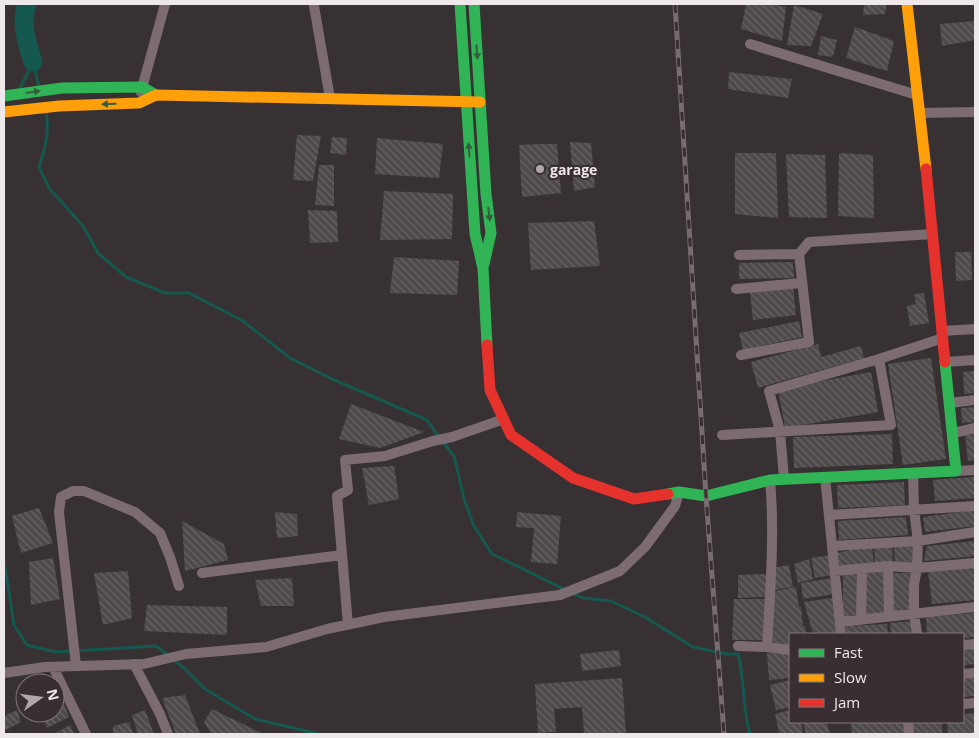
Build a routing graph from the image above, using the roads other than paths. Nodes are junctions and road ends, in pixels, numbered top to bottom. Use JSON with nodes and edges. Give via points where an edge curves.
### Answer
{"nodes":[{"id":1,"x":165,"y":4,"type":"edge"},
{"id":2,"x":460,"y":4,"type":"edge"},
{"id":3,"x":474,"y":4,"type":"edge"},
{"id":4,"x":907,"y":4,"type":"edge"},
{"id":5,"x":314,"y":6,"type":"dead end"},
{"id":6,"x":750,"y":44,"type":"dead end"},
{"id":7,"x":142,"y":87,"type":"junction"},
{"id":8,"x":156,"y":95,"type":"junction"},
{"id":9,"x":918,"y":95,"type":"junction"},
{"id":10,"x":4,"y":96,"type":"edge"},
{"id":11,"x":330,"y":98,"type":"junction"},
{"id":12,"x":466,"y":102,"type":"junction"},
{"id":13,"x":480,"y":102,"type":"junction"},
{"id":14,"x":139,"y":103,"type":"junction"},
{"id":15,"x":4,"y":112,"type":"edge"},
{"id":16,"x":919,"y":112,"type":"junction"},
{"id":17,"x":975,"y":112,"type":"edge"},
{"id":18,"x":933,"y":234,"type":"junction"},
{"id":19,"x":799,"y":254,"type":"junction"},
{"id":20,"x":739,"y":255,"type":"dead end"},
{"id":21,"x":483,"y":268,"type":"junction"},
{"id":22,"x":802,"y":283,"type":"junction"},
{"id":23,"x":736,"y":289,"type":"dead end"},
{"id":24,"x":975,"y":329,"type":"edge"},
{"id":25,"x":942,"y":334,"type":"junction"},
{"id":26,"x":741,"y":355,"type":"dead end"},
{"id":27,"x":879,"y":359,"type":"junction"},
{"id":28,"x":975,"y":360,"type":"edge"},
{"id":29,"x":945,"y":362,"type":"junction"},
{"id":30,"x":975,"y":400,"type":"edge"},
{"id":31,"x":950,"y":402,"type":"junction"},
{"id":32,"x":504,"y":419,"type":"junction"},
{"id":33,"x":975,"y":428,"type":"edge"},
{"id":34,"x":780,"y":431,"type":"junction"},
{"id":35,"x":952,"y":433,"type":"junction"},
{"id":36,"x":722,"y":434,"type":"dead end"},
{"id":37,"x":975,"y":470,"type":"edge"},
{"id":38,"x":956,"y":471,"type":"junction"},
{"id":39,"x":914,"y":473,"type":"junction"},
{"id":40,"x":825,"y":477,"type":"junction"},
{"id":41,"x":770,"y":480,"type":"junction"},
{"id":42,"x":784,"y":480,"type":"junction"},
{"id":43,"x":679,"y":492,"type":"junction"},
{"id":44,"x":975,"y":506,"type":"edge"},
{"id":45,"x":914,"y":510,"type":"junction"},
{"id":46,"x":829,"y":516,"type":"junction"},
{"id":47,"x":975,"y":532,"type":"edge"},
{"id":48,"x":918,"y":541,"type":"junction"},
{"id":49,"x":832,"y":546,"type":"junction"},
{"id":50,"x":342,"y":555,"type":"junction"},
{"id":51,"x":975,"y":563,"type":"edge"},
{"id":52,"x":888,"y":566,"type":"junction"},
{"id":53,"x":862,"y":568,"type":"junction"},
{"id":54,"x":917,"y":568,"type":"junction"},
{"id":55,"x":835,"y":571,"type":"junction"},
{"id":56,"x":202,"y":573,"type":"dead end"},
{"id":57,"x":179,"y":586,"type":"dead end"},
{"id":58,"x":975,"y":607,"type":"edge"},
{"id":59,"x":914,"y":614,"type":"junction"},
{"id":60,"x":888,"y":616,"type":"junction"},
{"id":61,"x":861,"y":619,"type":"junction"},
{"id":62,"x":840,"y":622,"type":"junction"},
{"id":63,"x":348,"y":625,"type":"junction"},
{"id":64,"x":841,"y":633,"type":"edge"},
{"id":65,"x":917,"y":633,"type":"edge"},
{"id":66,"x":738,"y":646,"type":"dead end"},
{"id":67,"x":767,"y":647,"type":"junction"},
{"id":68,"x":789,"y":650,"type":"edge"},
{"id":69,"x":75,"y":662,"type":"junction"},
{"id":70,"x":139,"y":664,"type":"junction"},
{"id":71,"x":53,"y":667,"type":"junction"},
{"id":72,"x":4,"y":673,"type":"edge"},
{"id":73,"x":86,"y":734,"type":"edge"},
{"id":74,"x":168,"y":734,"type":"edge"}],
"edges":[{"from":1,"to":7,"type":"street"},
{"from":2,"to":12,"type":"street"},
{"from":3,"to":13,"type":"street","one_way":true},
{"from":4,"to":9,"type":"street"},
{"from":5,"to":11,"type":"street"},
{"from":6,"to":9,"type":"street"},
{"from":7,"to":8,"type":"street"},
{"from":10,"to":7,"type":"street","one_way":true,"via":[[62,88]]},
{"from":7,"to":14,"type":"street"},
{"from":8,"to":11,"type":"street"},
{"from":8,"to":14,"type":"street"},
{"from":9,"to":16,"type":"street"},
{"from":11,"to":12,"type":"street"},
{"from":12,"to":13,"type":"street"},
{"from":21,"to":12,"type":"street","one_way":true,"via":[[475,234]]},
{"from":13,"to":21,"type":"street","one_way":true,"via":[[491,233]]},
{"from":14,"to":15,"type":"street","one_way":true},
{"from":16,"to":17,"type":"street"},
{"from":16,"to":18,"type":"street"},
{"from":18,"to":19,"type":"street","via":[[809,242]]},
{"from":18,"to":25,"type":"street"},
{"from":19,"to":20,"type":"street"},
{"from":19,"to":22,"type":"street"},
{"from":21,"to":32,"type":"street","via":[[490,390]]},
{"from":22,"to":23,"type":"street"},
{"from":22,"to":26,"type":"street","via":[[809,342]]},
{"from":24,"to":25,"type":"street"},
{"from":25,"to":27,"type":"street"},
{"from":25,"to":29,"type":"street"},
{"from":27,"to":34,"type":"street","via":[[769,391]]},
{"from":27,"to":34,"type":"street","via":[[891,425]]},
{"from":28,"to":29,"type":"street"},
{"from":29,"to":31,"type":"street"},
{"from":30,"to":31,"type":"street"},
{"from":31,"to":35,"type":"street"},
{"from":32,"to":43,"type":"street","via":[[511,435],[573,478],[634,499]]},
{"from":32,"to":50,"type":"street","via":[[385,456],[345,460],[348,490],[337,496]]},
{"from":33,"to":35,"type":"street"},
{"from":34,"to":36,"type":"street"},
{"from":34,"to":42,"type":"street"},
{"from":35,"to":38,"type":"street"},
{"from":37,"to":38,"type":"street"},
{"from":38,"to":39,"type":"street"},
{"from":39,"to":40,"type":"street"},
{"from":39,"to":45,"type":"street"},
{"from":40,"to":42,"type":"street"},
{"from":40,"to":46,"type":"street"},
{"from":41,"to":42,"type":"street"},
{"from":41,"to":43,"type":"street","via":[[706,496]]},
{"from":41,"to":67,"type":"street"},
{"from":43,"to":63,"type":"street","via":[[675,506],[645,546],[620,571],[560,595],[384,617]]},
{"from":44,"to":45,"type":"street"},
{"from":45,"to":46,"type":"street"},
{"from":45,"to":48,"type":"street"},
{"from":46,"to":49,"type":"street"},
{"from":47,"to":48,"type":"street"},
{"from":48,"to":49,"type":"street"},
{"from":48,"to":54,"type":"street"},
{"from":49,"to":55,"type":"street"},
{"from":50,"to":56,"type":"street"},
{"from":50,"to":63,"type":"street"},
{"from":51,"to":54,"type":"street"},
{"from":52,"to":53,"type":"street"},
{"from":52,"to":54,"type":"street"},
{"from":52,"to":60,"type":"street"},
{"from":53,"to":55,"type":"street"},
{"from":53,"to":61,"type":"street"},
{"from":54,"to":59,"type":"street"},
{"from":55,"to":62,"type":"street"},
{"from":57,"to":69,"type":"street","via":[[160,533],[135,512],[84,491],[72,491],[61,497],[59,512]]},
{"from":58,"to":59,"type":"street"},
{"from":59,"to":60,"type":"street"},
{"from":59,"to":65,"type":"street"},
{"from":60,"to":61,"type":"street"},
{"from":61,"to":62,"type":"street"},
{"from":62,"to":64,"type":"street"},
{"from":63,"to":70,"type":"street","via":[[266,647],[186,654]]},
{"from":66,"to":67,"type":"street"},
{"from":67,"to":68,"type":"street"},
{"from":69,"to":70,"type":"street"},
{"from":69,"to":71,"type":"street"},
{"from":70,"to":74,"type":"street"},
{"from":71,"to":72,"type":"street"},
{"from":71,"to":73,"type":"street"}]}
